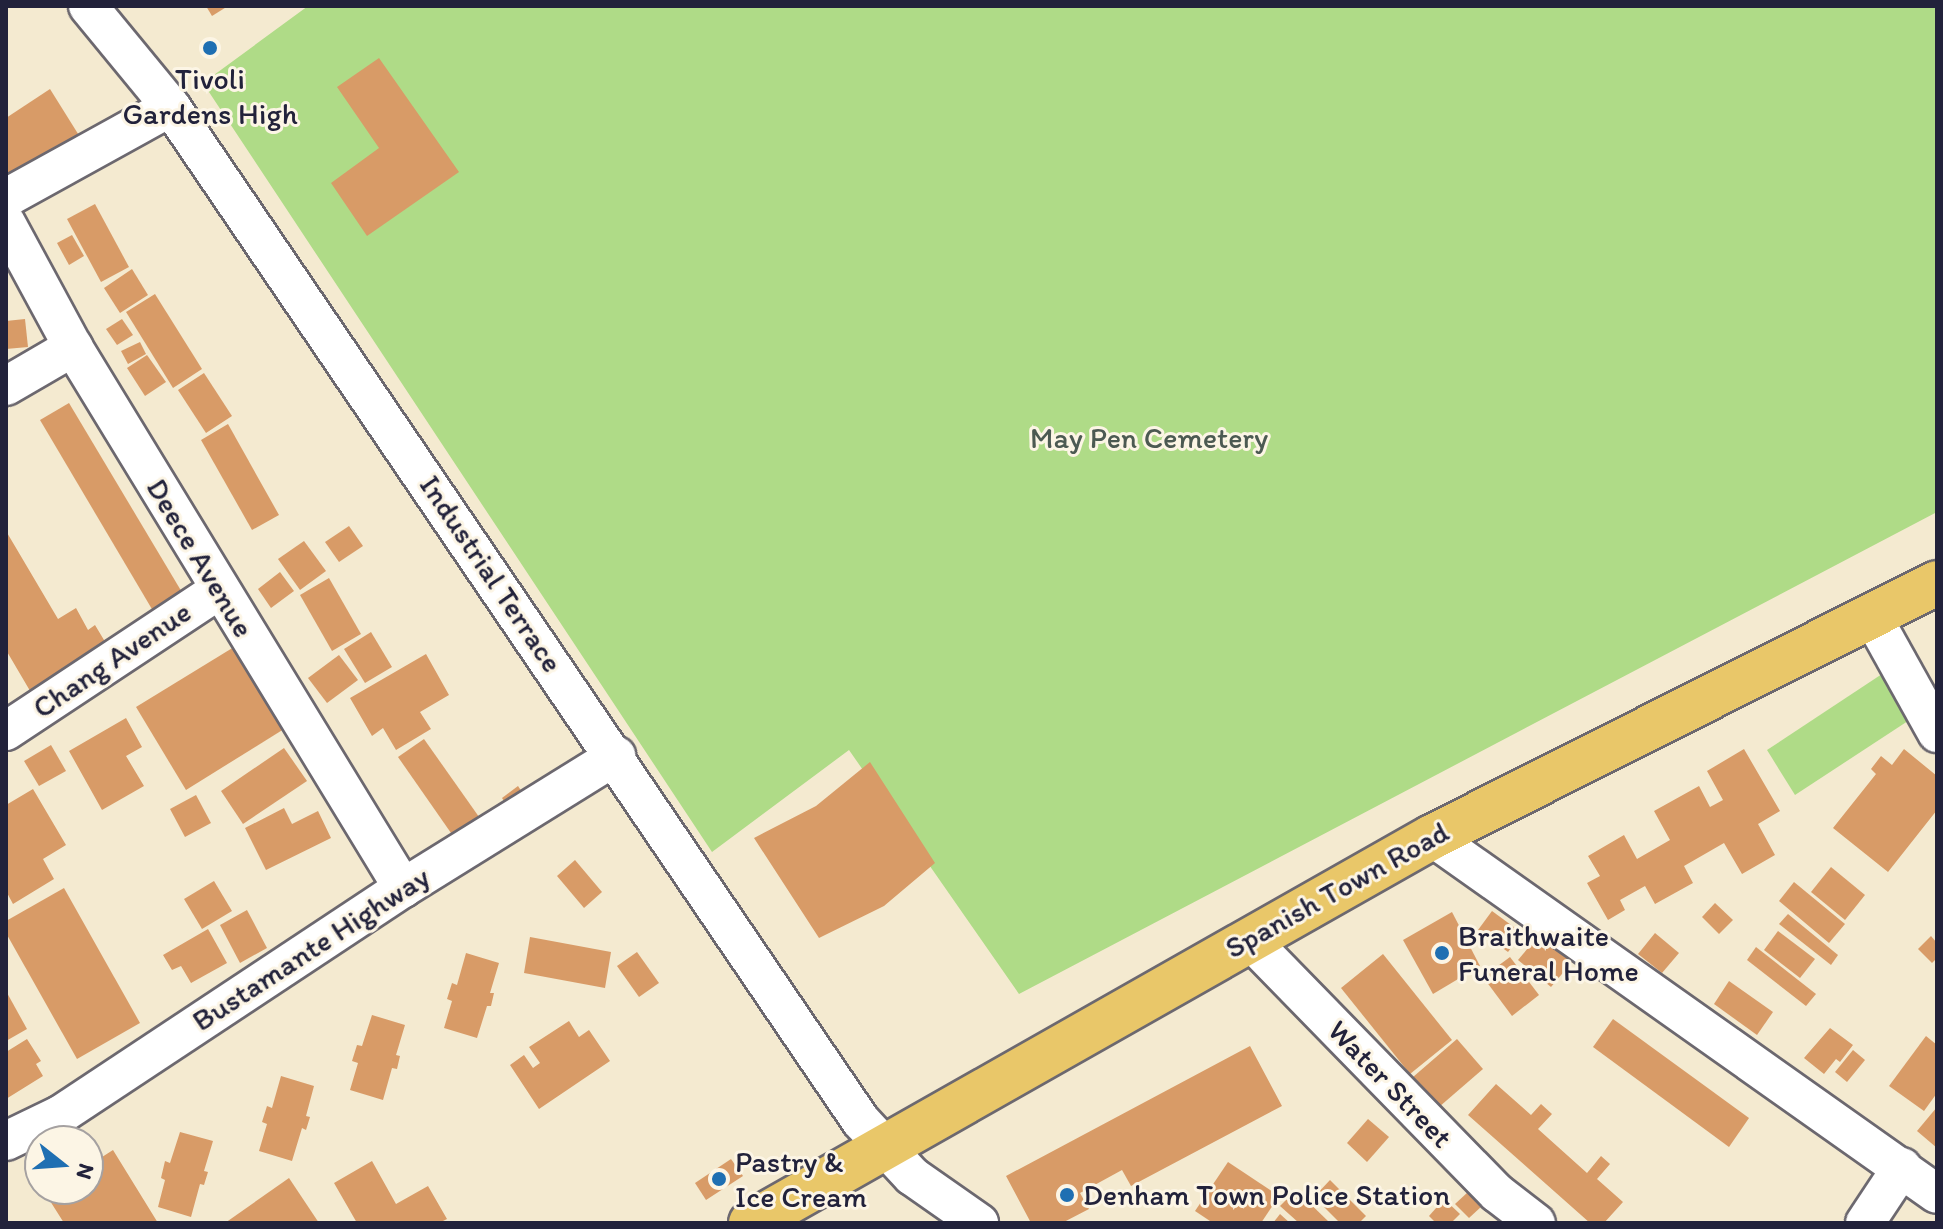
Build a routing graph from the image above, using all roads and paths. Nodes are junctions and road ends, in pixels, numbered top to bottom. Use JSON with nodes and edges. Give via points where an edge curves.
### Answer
{"nodes":[{"id":1,"x":88,"y":6,"type":"edge"},
{"id":2,"x":171,"y":107,"type":"junction"},
{"id":3,"x":6,"y":198,"type":"edge"},
{"id":4,"x":6,"y":223,"type":"edge"},
{"id":5,"x":73,"y":347,"type":"junction"},
{"id":6,"x":6,"y":386,"type":"edge"},
{"id":7,"x":1937,"y":583,"type":"edge"},
{"id":8,"x":219,"y":590,"type":"junction"},
{"id":9,"x":1872,"y":616,"type":"junction"},
{"id":10,"x":6,"y":731,"type":"edge"},
{"id":11,"x":1937,"y":733,"type":"edge"},
{"id":12,"x":616,"y":756,"type":"junction"},
{"id":13,"x":1432,"y":837,"type":"junction"},
{"id":14,"x":403,"y":888,"type":"junction"},
{"id":15,"x":1249,"y":939,"type":"junction"},
{"id":16,"x":6,"y":1141,"type":"edge"},
{"id":17,"x":886,"y":1147,"type":"junction"},
{"id":18,"x":1902,"y":1167,"type":"junction"},
{"id":19,"x":1937,"y":1194,"type":"edge"},
{"id":20,"x":751,"y":1223,"type":"edge"},
{"id":21,"x":979,"y":1223,"type":"edge"},
{"id":22,"x":1536,"y":1223,"type":"edge"},
{"id":23,"x":1865,"y":1223,"type":"edge"}],
"edges":[{"from":1,"to":2,"type":"street","name":"Industrial Terrace"},
{"from":2,"to":3,"type":"street"},
{"from":2,"to":12,"type":"street","name":"Industrial Terrace"},
{"from":4,"to":5,"type":"street","name":"Deece Avenue"},
{"from":5,"to":6,"type":"street"},
{"from":5,"to":8,"type":"street","name":"Deece Avenue"},
{"from":7,"to":9,"type":"main road","name":"Spanish Town Road"},
{"from":8,"to":10,"type":"street","name":"Chang Avenue"},
{"from":8,"to":14,"type":"street","name":"Deece Avenue"},
{"from":9,"to":11,"type":"street"},
{"from":9,"to":13,"type":"main road","name":"Spanish Town Road"},
{"from":12,"to":14,"type":"street","name":"Bustamante Highway"},
{"from":12,"to":17,"type":"street","name":"Industrial Terrace","via":[[861,1121]]},
{"from":13,"to":15,"type":"main road","name":"Spanish Town Road"},
{"from":13,"to":18,"type":"street"},
{"from":14,"to":16,"type":"street","name":"Bustamante Highway","via":[[60,1115]]},
{"from":15,"to":17,"type":"main road","name":"Spanish Town Road"},
{"from":15,"to":22,"type":"street","name":"Water Street","via":[[1497,1193]]},
{"from":17,"to":20,"type":"main road","name":"Spanish Town Road"},
{"from":17,"to":21,"type":"street","name":"Industrial Terrace","via":[[912,1176]]},
{"from":18,"to":19,"type":"street"},
{"from":18,"to":23,"type":"street"}]}
